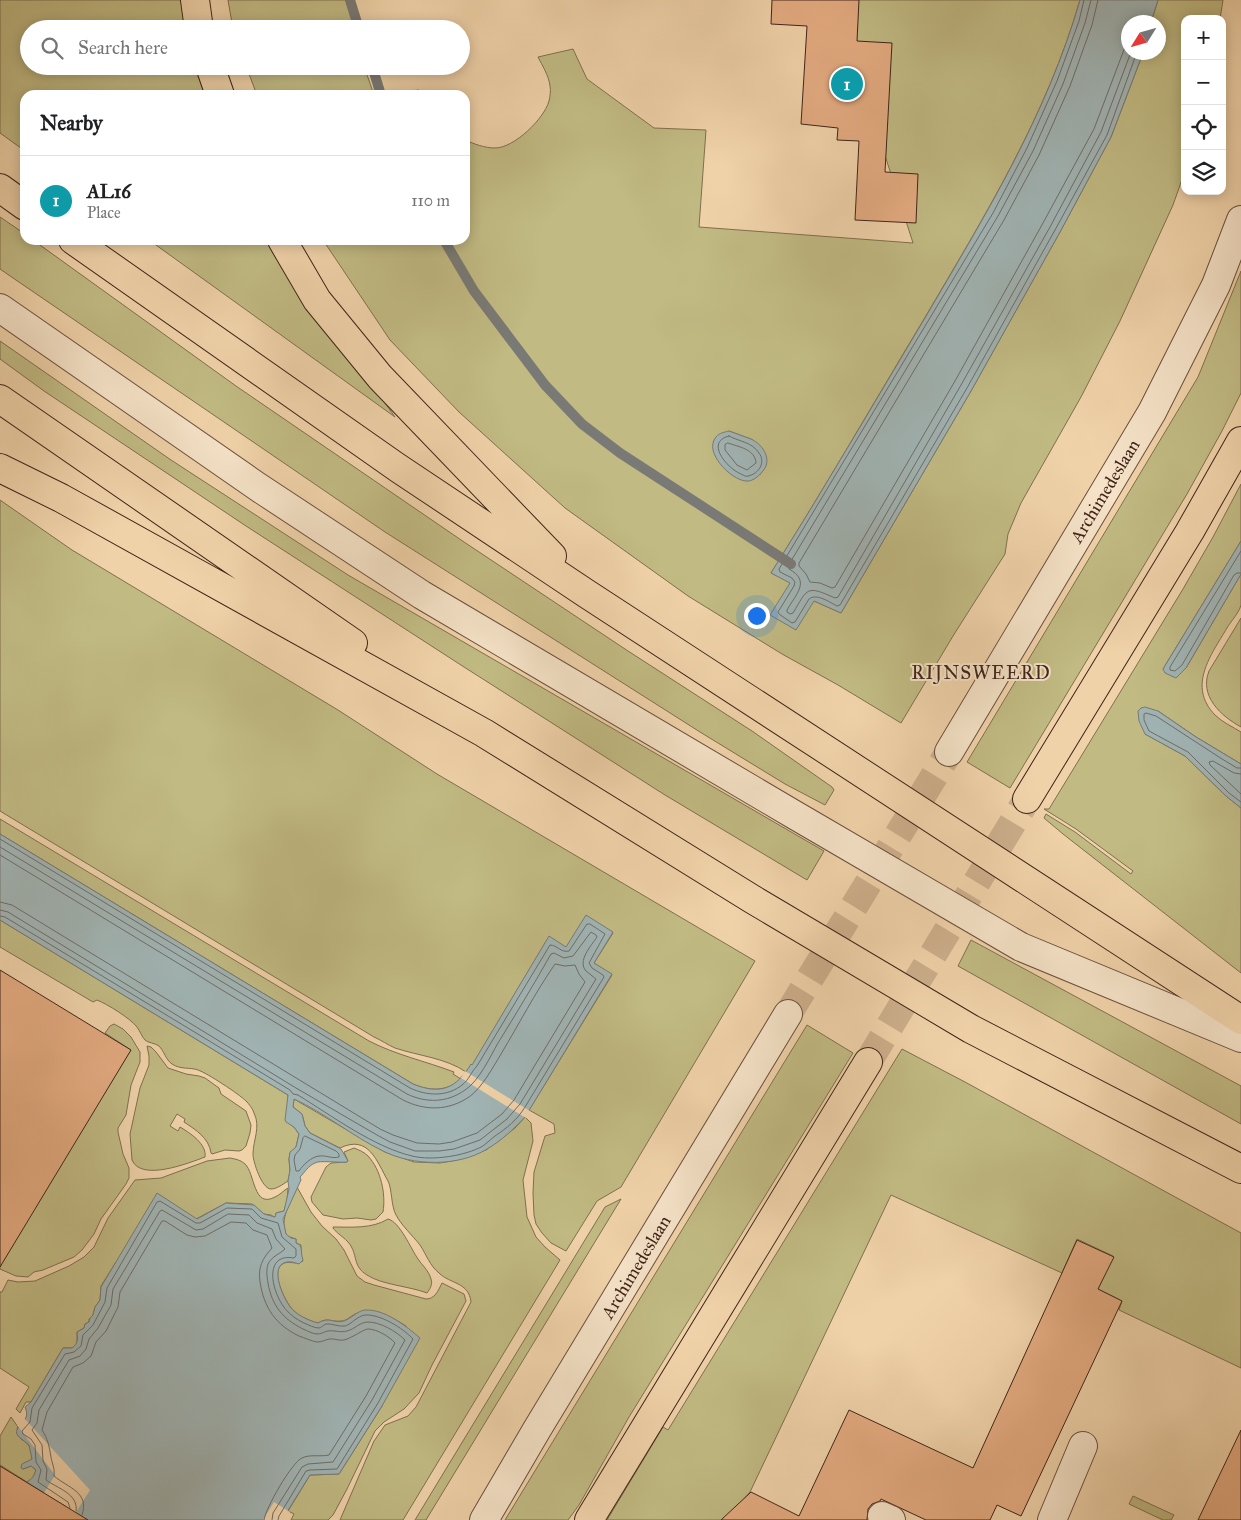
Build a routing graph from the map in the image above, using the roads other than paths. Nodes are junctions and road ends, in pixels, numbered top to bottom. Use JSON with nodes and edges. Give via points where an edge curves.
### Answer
{"nodes":[{"id":1,"x":195,"y":0,"type":"edge"},
{"id":2,"x":198,"y":20,"type":"edge"},
{"id":3,"x":213,"y":75,"type":"edge"},
{"id":4,"x":218,"y":90,"type":"edge"},
{"id":5,"x":0,"y":188,"type":"edge"},
{"id":6,"x":20,"y":202,"type":"edge"},
{"id":7,"x":1241,"y":220,"type":"edge"},
{"id":8,"x":80,"y":245,"type":"edge"},
{"id":9,"x":285,"y":245,"type":"edge"},
{"id":10,"x":0,"y":308,"type":"edge"},
{"id":11,"x":0,"y":399,"type":"edge"},
{"id":12,"x":1241,"y":441,"type":"edge"},
{"id":13,"x":0,"y":458,"type":"edge"},
{"id":14,"x":0,"y":468,"type":"edge"},
{"id":15,"x":61,"y":498,"type":"junction"},
{"id":16,"x":587,"y":594,"type":"junction"},
{"id":17,"x":484,"y":733,"type":"junction"},
{"id":18,"x":949,"y":752,"type":"tunnel mouth"},
{"id":19,"x":1027,"y":799,"type":"tunnel mouth"},
{"id":20,"x":788,"y":1014,"type":"tunnel mouth"},
{"id":21,"x":1241,"y":1020,"type":"edge"},
{"id":22,"x":1241,"y":1038,"type":"edge"},
{"id":23,"x":868,"y":1062,"type":"tunnel mouth"},
{"id":24,"x":1241,"y":1169,"type":"edge"},
{"id":25,"x":1083,"y":1446,"type":"dead end"},
{"id":26,"x":484,"y":1520,"type":"edge"},
{"id":27,"x":589,"y":1520,"type":"edge"},
{"id":28,"x":1052,"y":1520,"type":"edge"}],
"edges":[{"from":1,"to":2,"type":"main road"},
{"from":3,"to":4,"type":"main road"},
{"from":5,"to":6,"type":"main road"},
{"from":7,"to":18,"type":"lane","name":"Archimedeslaan","via":[[1216,285],[1152,412]]},
{"from":8,"to":16,"type":"main road","via":[[390,462]]},
{"from":9,"to":16,"type":"main road","via":[[317,300],[380,378]]},
{"from":10,"to":22,"type":"lane","via":[[258,487],[422,595],[792,814],[1021,947]]},
{"from":11,"to":17,"type":"main road"},
{"from":12,"to":19,"type":"main road"},
{"from":13,"to":15,"type":"main road"},
{"from":14,"to":15,"type":"main road"},
{"from":15,"to":17,"type":"main road"},
{"from":16,"to":21,"type":"main road"},
{"from":17,"to":24,"type":"main road","via":[[962,1024]]},
{"from":20,"to":26,"type":"lane","name":"Archimedeslaan"},
{"from":23,"to":27,"type":"main road"},
{"from":25,"to":28,"type":"lane"}]}
